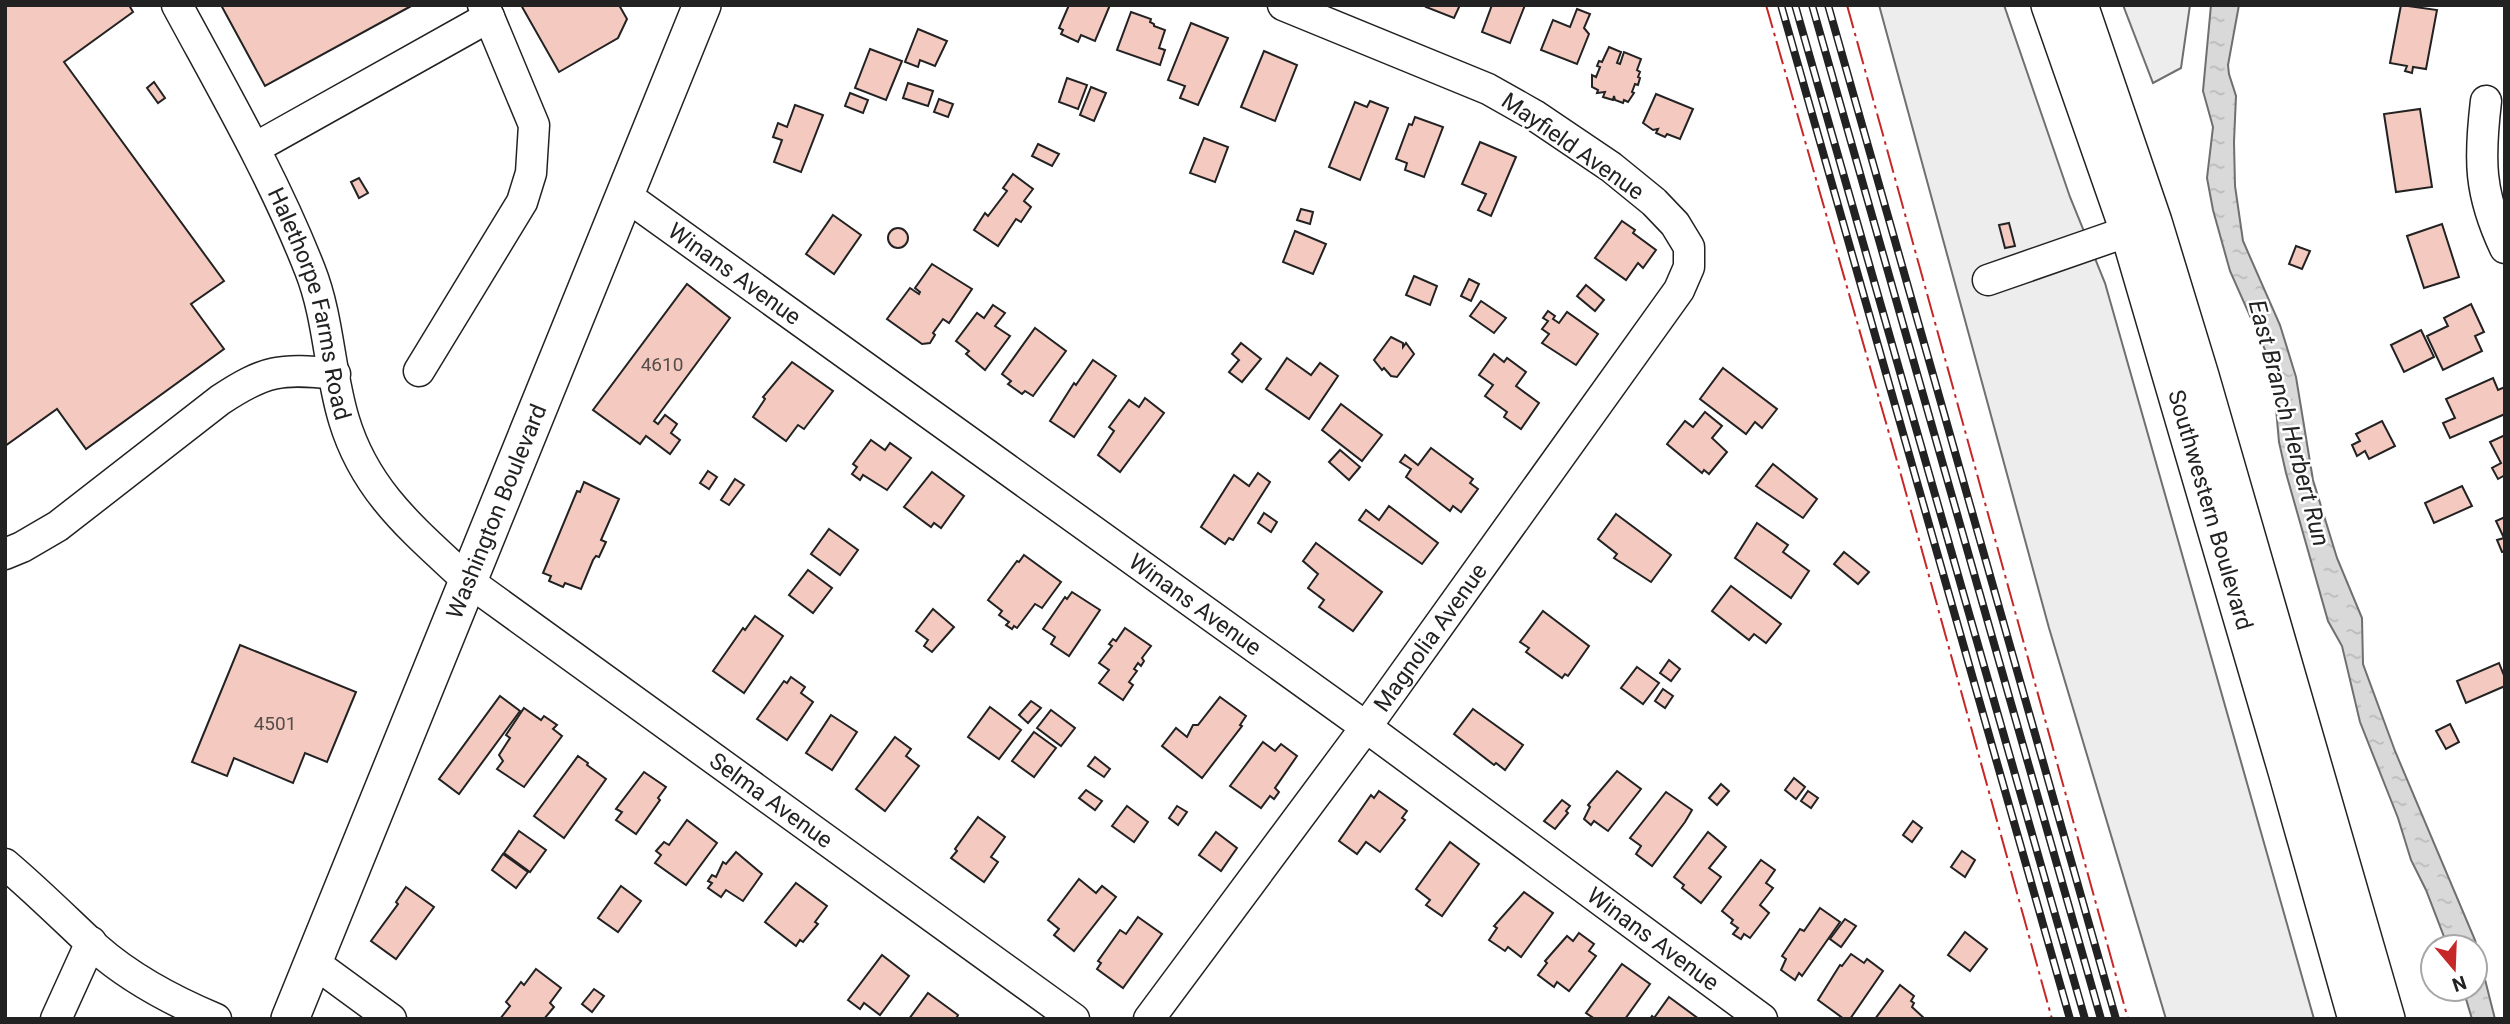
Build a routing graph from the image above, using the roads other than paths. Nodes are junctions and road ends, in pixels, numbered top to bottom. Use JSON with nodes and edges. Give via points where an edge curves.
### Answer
{"nodes":[{"id":1,"x":177,"y":5,"type":"edge"},
{"id":2,"x":702,"y":5,"type":"edge"},
{"id":3,"x":1283,"y":5,"type":"edge"},
{"id":4,"x":2050,"y":5,"type":"edge"},
{"id":5,"x":2079,"y":5,"type":"edge"},
{"id":6,"x":486,"y":11,"type":"edge"},
{"id":7,"x":2486,"y":101,"type":"dead end"},
{"id":8,"x":255,"y":148,"type":"junction"},
{"id":9,"x":625,"y":195,"type":"junction"},
{"id":10,"x":2141,"y":227,"type":"junction"},
{"id":11,"x":1689,"y":247,"type":"joint"},
{"id":12,"x":2505,"y":248,"type":"edge"},
{"id":13,"x":1989,"y":280,"type":"dead end"},
{"id":14,"x":419,"y":370,"type":"dead end"},
{"id":15,"x":335,"y":374,"type":"junction"},
{"id":16,"x":5,"y":554,"type":"edge"},
{"id":17,"x":468,"y":581,"type":"junction"},
{"id":18,"x":1366,"y":727,"type":"junction"},
{"id":19,"x":5,"y":864,"type":"edge"},
{"id":20,"x":91,"y":942,"type":"junction"},
{"id":21,"x":313,"y":962,"type":"junction"},
{"id":22,"x":56,"y":1019,"type":"edge"},
{"id":23,"x":216,"y":1019,"type":"edge"},
{"id":24,"x":290,"y":1019,"type":"edge"},
{"id":25,"x":391,"y":1019,"type":"edge"},
{"id":26,"x":1074,"y":1019,"type":"edge"},
{"id":27,"x":1149,"y":1019,"type":"edge"},
{"id":28,"x":1762,"y":1019,"type":"edge"},
{"id":29,"x":2357,"y":1019,"type":"edge"},
{"id":30,"x":2386,"y":1019,"type":"edge"}],
"edges":[{"from":1,"to":8,"type":"street","name":"Halethorpe Farms Road"},
{"from":2,"to":9,"type":"main road","name":"Washington Boulevard"},
{"from":3,"to":11,"type":"street","name":"Mayfield Avenue","via":[[1488,89],[1534,115],[1654,202]]},
{"from":4,"to":10,"type":"main road","name":"Southwestern Boulevard"},
{"from":5,"to":10,"type":"main road","name":"Southwestern Boulevard"},
{"from":6,"to":8,"type":"street"},
{"from":6,"to":14,"type":"street","via":[[534,125],[531,173],[522,202]]},
{"from":7,"to":12,"type":"street","via":[[2483,178],[2488,206]]},
{"from":8,"to":15,"type":"street","name":"Halethorpe Farms Road","via":[[311,272]]},
{"from":9,"to":17,"type":"main road","name":"Washington Boulevard"},
{"from":9,"to":18,"type":"street","name":"Winans Avenue"},
{"from":10,"to":13,"type":"street"},
{"from":10,"to":29,"type":"main road","name":"Southwestern Boulevard"},
{"from":10,"to":30,"type":"main road","name":"Southwestern Boulevard","via":[[2204,389]]},
{"from":11,"to":18,"type":"street","name":"Magnolia Avenue","via":[[1689,267],[1679,290]]},
{"from":15,"to":16,"type":"street","via":[[298,369],[248,382],[58,526]]},
{"from":15,"to":17,"type":"street","name":"Halethorpe Farms Road","via":[[344,419],[376,488]]},
{"from":17,"to":21,"type":"main road","name":"Washington Boulevard"},
{"from":17,"to":26,"type":"street","name":"Selma Avenue"},
{"from":18,"to":27,"type":"street","name":"Magnolia Avenue"},
{"from":18,"to":28,"type":"street","name":"Winans Avenue"},
{"from":19,"to":20,"type":"street"},
{"from":20,"to":22,"type":"street"},
{"from":20,"to":23,"type":"street","via":[[159,992]]},
{"from":21,"to":24,"type":"main road","name":"Washington Boulevard"},
{"from":21,"to":25,"type":"street"}]}
